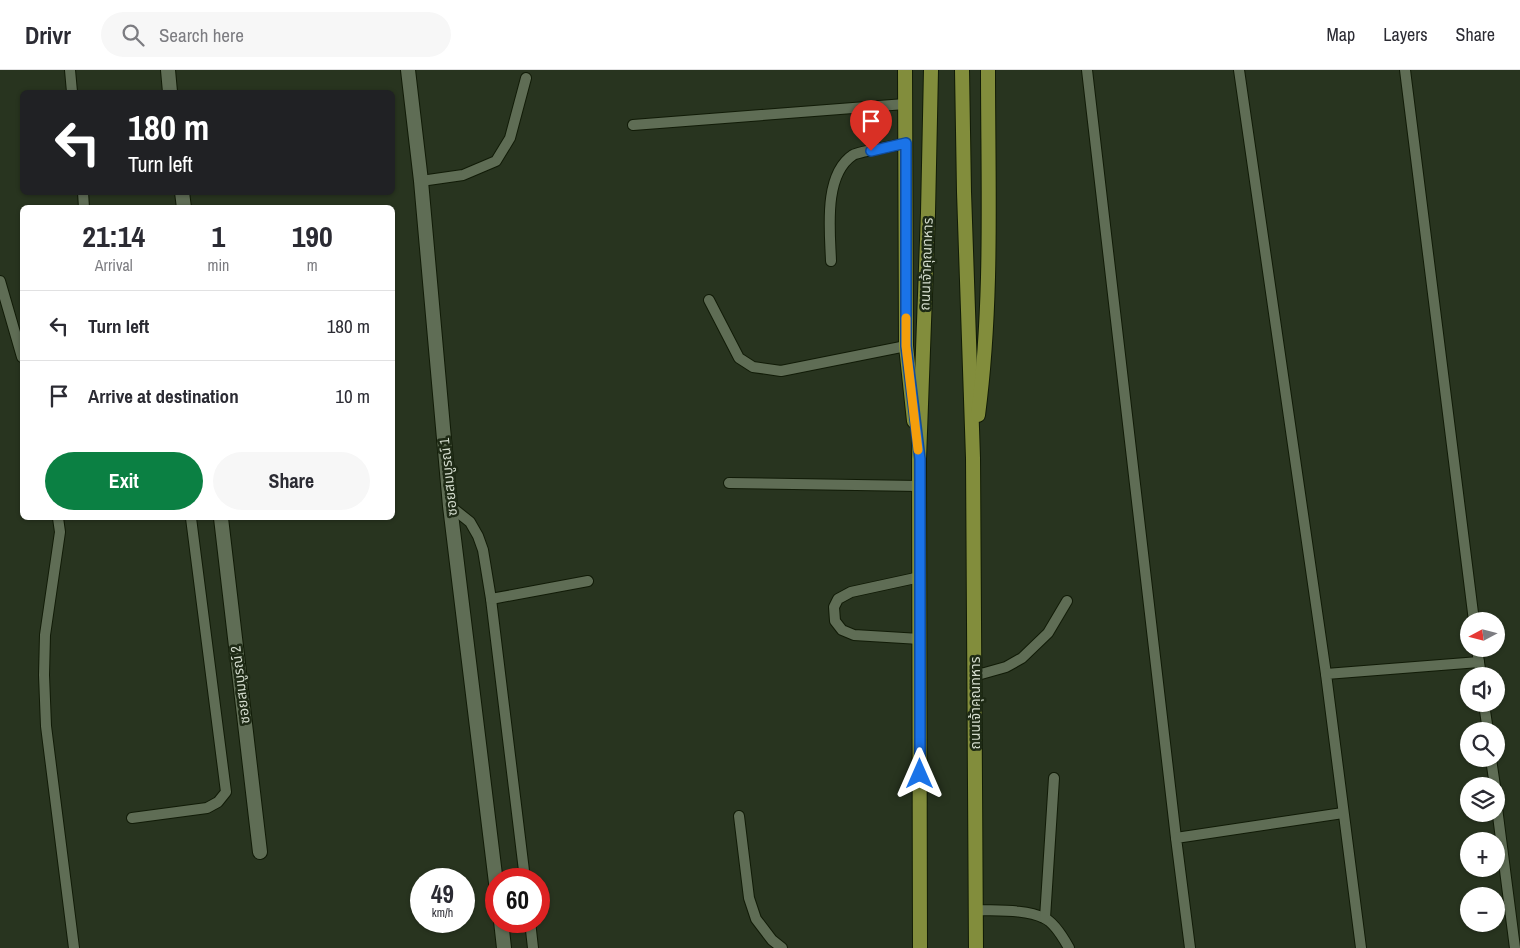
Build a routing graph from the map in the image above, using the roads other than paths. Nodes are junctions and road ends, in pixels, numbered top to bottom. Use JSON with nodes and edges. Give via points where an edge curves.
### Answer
{"nodes":[{"id":1,"x":70,"y":70,"type":"edge"},
{"id":2,"x":168,"y":70,"type":"edge"},
{"id":3,"x":408,"y":70,"type":"edge"},
{"id":4,"x":905,"y":70,"type":"edge"},
{"id":5,"x":931,"y":70,"type":"edge"},
{"id":6,"x":962,"y":70,"type":"edge"},
{"id":7,"x":988,"y":70,"type":"edge"},
{"id":8,"x":1086,"y":70,"type":"edge"},
{"id":9,"x":1239,"y":70,"type":"edge"},
{"id":10,"x":1405,"y":70,"type":"edge"},
{"id":11,"x":526,"y":78,"type":"dead end"},
{"id":12,"x":72,"y":90,"type":"edge"},
{"id":13,"x":170,"y":90,"type":"edge"},
{"id":14,"x":905,"y":104,"type":"junction"},
{"id":15,"x":633,"y":125,"type":"dead end"},
{"id":16,"x":906,"y":143,"type":"junction"},
{"id":17,"x":421,"y":182,"type":"junction"},
{"id":18,"x":830,"y":261,"type":"dead end"},
{"id":19,"x":0,"y":281,"type":"edge"},
{"id":20,"x":709,"y":300,"type":"dead end"},
{"id":21,"x":906,"y":346,"type":"junction"},
{"id":22,"x":20,"y":350,"type":"edge"},
{"id":23,"x":973,"y":458,"type":"junction"},
{"id":24,"x":920,"y":459,"type":"junction"},
{"id":25,"x":729,"y":483,"type":"dead end"},
{"id":26,"x":919,"y":486,"type":"junction"},
{"id":27,"x":450,"y":506,"type":"junction"},
{"id":28,"x":58,"y":520,"type":"edge"},
{"id":29,"x":191,"y":520,"type":"edge"},
{"id":30,"x":221,"y":520,"type":"edge"},
{"id":31,"x":920,"y":577,"type":"junction"},
{"id":32,"x":588,"y":581,"type":"dead end"},
{"id":33,"x":491,"y":599,"type":"junction"},
{"id":34,"x":1067,"y":601,"type":"dead end"},
{"id":35,"x":1473,"y":612,"type":"edge"},
{"id":36,"x":920,"y":639,"type":"junction"},
{"id":37,"x":1479,"y":658,"type":"edge"},
{"id":38,"x":1479,"y":662,"type":"junction"},
{"id":39,"x":1480,"y":667,"type":"edge"},
{"id":40,"x":1326,"y":674,"type":"junction"},
{"id":41,"x":974,"y":676,"type":"junction"},
{"id":42,"x":1054,"y":778,"type":"dead end"},
{"id":43,"x":1344,"y":812,"type":"junction"},
{"id":44,"x":739,"y":816,"type":"dead end"},
{"id":45,"x":132,"y":818,"type":"dead end"},
{"id":46,"x":1499,"y":822,"type":"edge"},
{"id":47,"x":1176,"y":838,"type":"junction"},
{"id":48,"x":260,"y":852,"type":"dead end"},
{"id":49,"x":494,"y":868,"type":"edge"},
{"id":50,"x":524,"y":868,"type":"edge"},
{"id":51,"x":976,"y":910,"type":"junction"},
{"id":52,"x":1045,"y":918,"type":"junction"},
{"id":53,"x":502,"y":933,"type":"edge"},
{"id":54,"x":531,"y":933,"type":"edge"},
{"id":55,"x":772,"y":944,"type":"edge"},
{"id":56,"x":74,"y":948,"type":"edge"},
{"id":57,"x":504,"y":948,"type":"edge"},
{"id":58,"x":533,"y":948,"type":"edge"},
{"id":59,"x":782,"y":948,"type":"edge"},
{"id":60,"x":920,"y":948,"type":"edge"},
{"id":61,"x":976,"y":948,"type":"edge"},
{"id":62,"x":1069,"y":948,"type":"edge"},
{"id":63,"x":1190,"y":948,"type":"edge"},
{"id":64,"x":1361,"y":948,"type":"edge"},
{"id":65,"x":1515,"y":948,"type":"edge"}],
"edges":[{"from":1,"to":12,"type":"lane"},
{"from":2,"to":13,"type":"street"},
{"from":3,"to":17,"type":"street","name":"ซอยสมบูรณ์ 1"},
{"from":4,"to":14,"type":"main road","name":"ถนนเจ้าคุณทหาร"},
{"from":5,"to":24,"type":"main road","name":"ถนนเจ้าคุณทหาร"},
{"from":6,"to":23,"type":"main road","name":"ถนนเจ้าคุณทหาร"},
{"from":7,"to":23,"type":"main road","name":"ถนนเจ้าคุณทหาร","via":[[987,318]]},
{"from":8,"to":47,"type":"lane"},
{"from":9,"to":40,"type":"lane"},
{"from":10,"to":35,"type":"lane"},
{"from":11,"to":17,"type":"lane","via":[[510,138],[496,161],[463,176]]},
{"from":14,"to":15,"type":"lane"},
{"from":14,"to":16,"type":"main road","name":"ถนนเจ้าคุณทหาร"},
{"from":16,"to":18,"type":"lane","via":[[854,154],[842,166],[832,189]]},
{"from":16,"to":21,"type":"main road","name":"ถนนเจ้าคุณทหาร"},
{"from":17,"to":27,"type":"street","name":"ซอยสมบูรณ์ 1"},
{"from":19,"to":22,"type":"lane"},
{"from":20,"to":21,"type":"lane","via":[[739,358],[752,367],[781,371]]},
{"from":21,"to":24,"type":"main road","name":"ถนนเจ้าคุณทหาร"},
{"from":23,"to":41,"type":"main road","name":"ถนนเจ้าคุณทหาร"},
{"from":24,"to":26,"type":"main road","name":"ถนนเจ้าคุณทหาร"},
{"from":25,"to":26,"type":"lane"},
{"from":26,"to":31,"type":"main road","name":"ถนนเจ้าคุณทหาร"},
{"from":27,"to":33,"type":"lane","via":[[470,522],[478,536]]},
{"from":27,"to":49,"type":"street","name":"ซอยสมบูรณ์ 1"},
{"from":28,"to":56,"type":"lane","via":[[60,532],[45,635],[44,675],[46,718]]},
{"from":29,"to":45,"type":"lane","via":[[226,792],[207,808]]},
{"from":30,"to":48,"type":"street","name":"ซอยสมบูรณ์ 2"},
{"from":31,"to":36,"type":"main road","name":"ถนนเจ้าคุณทหาร"},
{"from":31,"to":36,"type":"lane","via":[[851,592],[838,599],[834,607],[835,621],[842,630],[854,635]]},
{"from":32,"to":33,"type":"lane"},
{"from":33,"to":50,"type":"lane"},
{"from":34,"to":41,"type":"lane","via":[[1048,633],[1022,658],[1006,667]]},
{"from":36,"to":60,"type":"main road","name":"ถนนเจ้าคุณทหาร"},
{"from":37,"to":38,"type":"lane"},
{"from":38,"to":39,"type":"lane"},
{"from":38,"to":40,"type":"lane"},
{"from":40,"to":43,"type":"lane"},
{"from":41,"to":51,"type":"main road","name":"ถนนเจ้าคุณทหาร"},
{"from":42,"to":52,"type":"lane"},
{"from":43,"to":47,"type":"lane"},
{"from":43,"to":64,"type":"lane"},
{"from":44,"to":55,"type":"lane","via":[[750,898],[756,919]]},
{"from":46,"to":65,"type":"lane"},
{"from":47,"to":63,"type":"lane"},
{"from":51,"to":52,"type":"lane","via":[[1021,912]]},
{"from":51,"to":61,"type":"main road","name":"ถนนเจ้าคุณทหาร"},
{"from":52,"to":62,"type":"lane"},
{"from":53,"to":57,"type":"street"},
{"from":54,"to":58,"type":"lane"},
{"from":55,"to":59,"type":"lane"}]}
